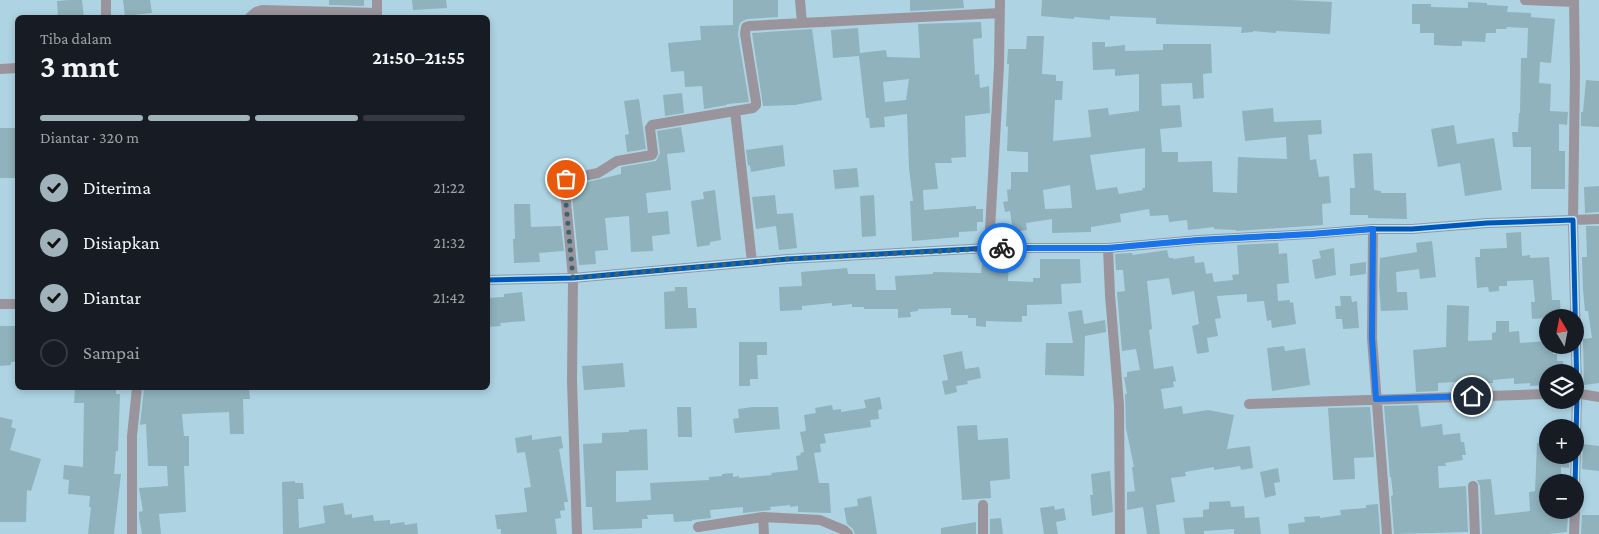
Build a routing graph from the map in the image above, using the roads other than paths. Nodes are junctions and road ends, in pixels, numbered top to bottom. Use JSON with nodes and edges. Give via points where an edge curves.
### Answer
{"nodes":[{"id":1,"x":106,"y":0,"type":"edge"},
{"id":2,"x":377,"y":0,"type":"edge"},
{"id":3,"x":800,"y":0,"type":"edge"},
{"id":4,"x":1000,"y":0,"type":"edge"},
{"id":5,"x":1525,"y":0,"type":"edge"},
{"id":6,"x":1574,"y":1,"type":"edge"},
{"id":7,"x":1000,"y":13,"type":"junction"},
{"id":8,"x":106,"y":15,"type":"edge"},
{"id":9,"x":252,"y":15,"type":"edge"},
{"id":10,"x":377,"y":15,"type":"edge"},
{"id":11,"x":802,"y":23,"type":"junction"},
{"id":12,"x":15,"y":68,"type":"edge"},
{"id":13,"x":0,"y":69,"type":"edge"},
{"id":14,"x":735,"y":111,"type":"junction"},
{"id":15,"x":1599,"y":219,"type":"edge"},
{"id":16,"x":1573,"y":220,"type":"junction"},
{"id":17,"x":1373,"y":229,"type":"junction"},
{"id":18,"x":989,"y":248,"type":"junction"},
{"id":19,"x":1108,"y":248,"type":"junction"},
{"id":20,"x":752,"y":262,"type":"junction"},
{"id":21,"x":573,"y":278,"type":"junction"},
{"id":22,"x":490,"y":280,"type":"edge"},
{"id":23,"x":0,"y":304,"type":"edge"},
{"id":24,"x":15,"y":304,"type":"edge"},
{"id":25,"x":1575,"y":364,"type":"edge"},
{"id":26,"x":137,"y":390,"type":"edge"},
{"id":27,"x":1539,"y":394,"type":"edge"},
{"id":28,"x":1584,"y":394,"type":"edge"},
{"id":29,"x":1599,"y":397,"type":"edge"},
{"id":30,"x":1376,"y":399,"type":"junction"},
{"id":31,"x":1248,"y":404,"type":"dead end"},
{"id":32,"x":1576,"y":409,"type":"edge"},
{"id":33,"x":1575,"y":474,"type":"edge"},
{"id":34,"x":1473,"y":486,"type":"dead end"},
{"id":35,"x":983,"y":505,"type":"dead end"},
{"id":36,"x":763,"y":517,"type":"junction"},
{"id":37,"x":1575,"y":519,"type":"edge"},
{"id":38,"x":698,"y":527,"type":"dead end"},
{"id":39,"x":132,"y":534,"type":"edge"},
{"id":40,"x":577,"y":534,"type":"edge"},
{"id":41,"x":764,"y":534,"type":"edge"},
{"id":42,"x":848,"y":534,"type":"edge"},
{"id":43,"x":983,"y":534,"type":"edge"},
{"id":44,"x":1120,"y":534,"type":"edge"},
{"id":45,"x":1387,"y":534,"type":"edge"},
{"id":46,"x":1475,"y":534,"type":"edge"},
{"id":47,"x":1574,"y":534,"type":"edge"}],
"edges":[{"from":1,"to":8,"type":"street"},
{"from":2,"to":10,"type":"street"},
{"from":3,"to":11,"type":"street"},
{"from":4,"to":7,"type":"street"},
{"from":5,"to":6,"type":"street"},
{"from":6,"to":16,"type":"street"},
{"from":7,"to":11,"type":"street"},
{"from":7,"to":18,"type":"street"},
{"from":9,"to":10,"type":"street","via":[[262,10]]},
{"from":11,"to":14,"type":"street","via":[[746,27],[756,105]]},
{"from":12,"to":13,"type":"street"},
{"from":14,"to":20,"type":"street"},
{"from":14,"to":21,"type":"street","via":[[652,125],[652,155],[617,161],[598,173],[564,180]]},
{"from":15,"to":16,"type":"street"},
{"from":16,"to":17,"type":"street"},
{"from":16,"to":25,"type":"street"},
{"from":17,"to":19,"type":"street"},
{"from":17,"to":30,"type":"street","via":[[1372,338]]},
{"from":18,"to":19,"type":"street"},
{"from":18,"to":20,"type":"street"},
{"from":19,"to":44,"type":"street","via":[[1119,405]]},
{"from":20,"to":21,"type":"street"},
{"from":21,"to":22,"type":"street"},
{"from":21,"to":40,"type":"street","via":[[572,380]]},
{"from":23,"to":24,"type":"street"},
{"from":26,"to":39,"type":"street","via":[[132,436]]},
{"from":27,"to":30,"type":"street"},
{"from":28,"to":29,"type":"street"},
{"from":30,"to":31,"type":"street"},
{"from":30,"to":45,"type":"street"},
{"from":32,"to":33,"type":"street"},
{"from":34,"to":46,"type":"street"},
{"from":35,"to":43,"type":"street"},
{"from":36,"to":38,"type":"street"},
{"from":36,"to":41,"type":"street"},
{"from":36,"to":42,"type":"street","via":[[820,520]]},
{"from":37,"to":47,"type":"street"}]}
